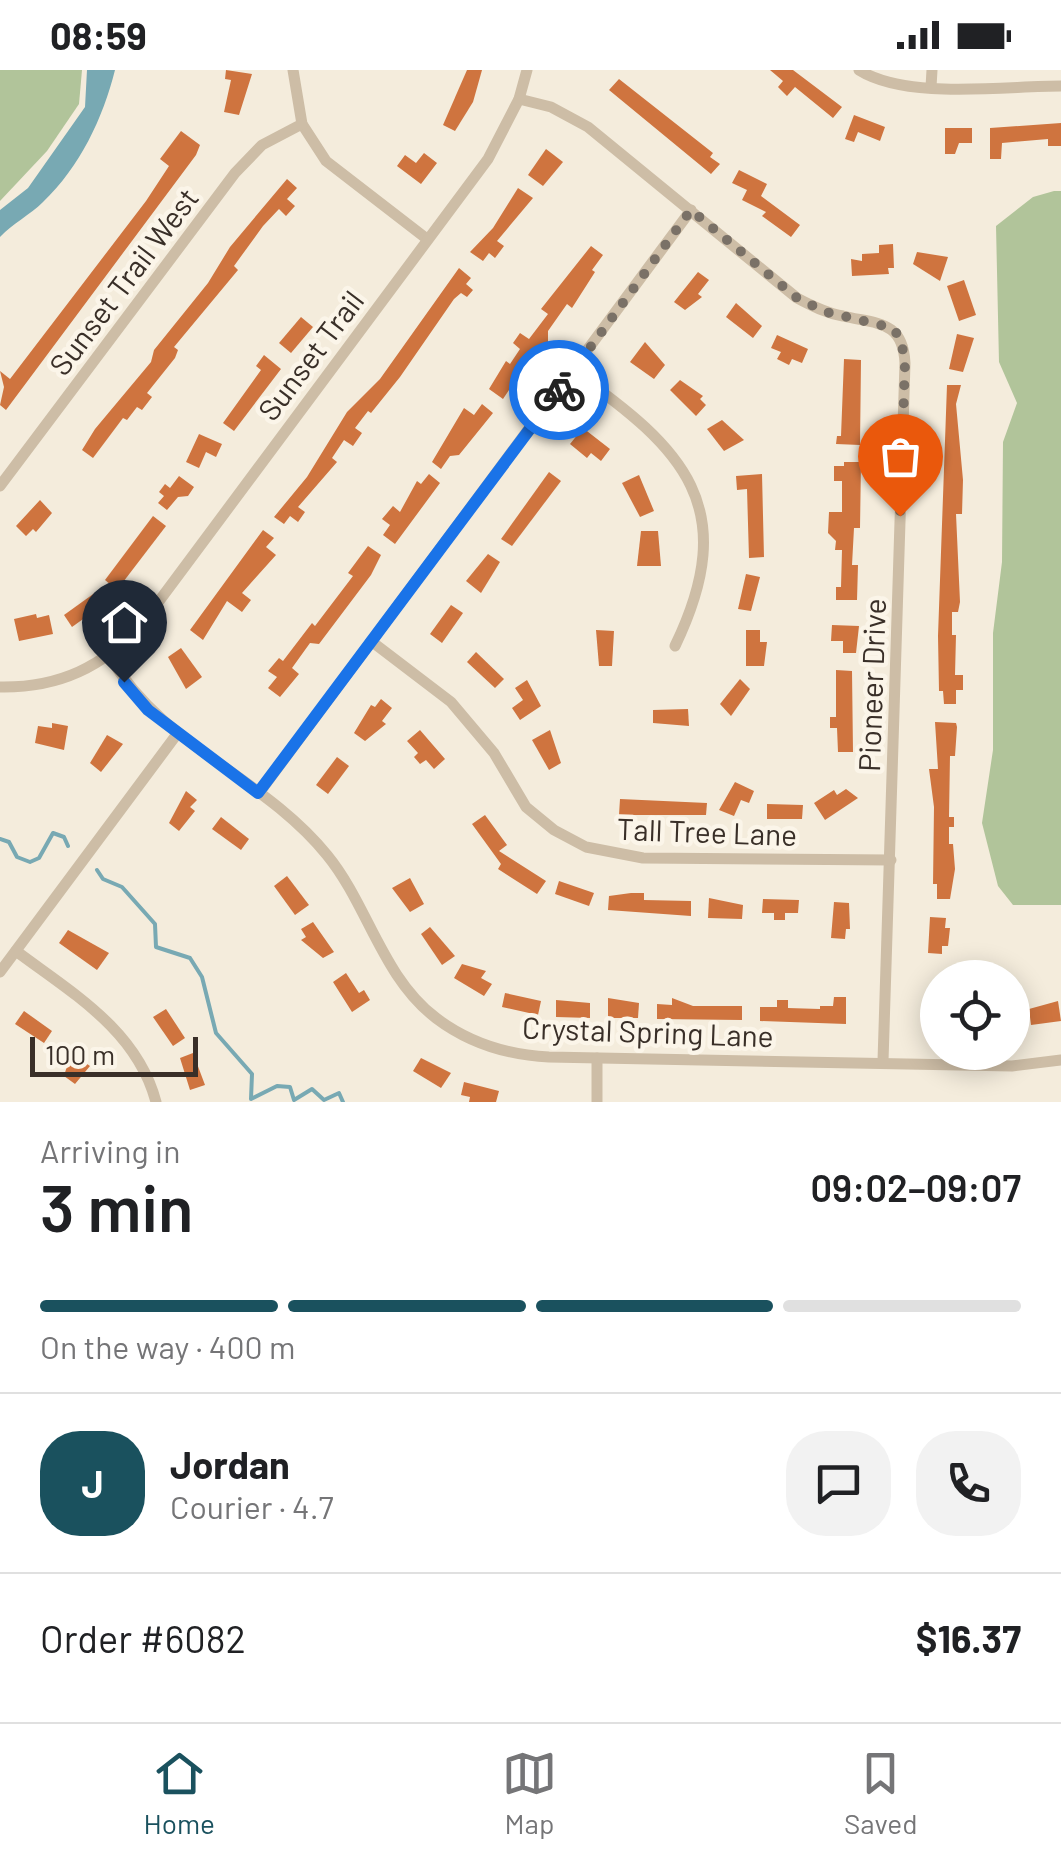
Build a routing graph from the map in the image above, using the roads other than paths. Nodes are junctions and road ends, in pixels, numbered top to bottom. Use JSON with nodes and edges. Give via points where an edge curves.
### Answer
{"nodes":[{"id":1,"x":293,"y":70,"type":"edge"},
{"id":2,"x":527,"y":70,"type":"edge"},
{"id":3,"x":859,"y":70,"type":"edge"},
{"id":4,"x":932,"y":70,"type":"edge"},
{"id":5,"x":931,"y":86,"type":"junction"},
{"id":6,"x":1061,"y":86,"type":"edge"},
{"id":7,"x":519,"y":100,"type":"junction"},
{"id":8,"x":302,"y":124,"type":"junction"},
{"id":9,"x":691,"y":210,"type":"junction"},
{"id":10,"x":427,"y":239,"type":"junction"},
{"id":11,"x":573,"y":371,"type":"junction"},
{"id":12,"x":0,"y":486,"type":"edge"},
{"id":13,"x":371,"y":642,"type":"junction"},
{"id":14,"x":675,"y":646,"type":"dead end"},
{"id":15,"x":110,"y":657,"type":"junction"},
{"id":16,"x":0,"y":687,"type":"edge"},
{"id":17,"x":177,"y":734,"type":"junction"},
{"id":18,"x":258,"y":793,"type":"junction"},
{"id":19,"x":891,"y":860,"type":"junction"},
{"id":20,"x":16,"y":951,"type":"junction"},
{"id":21,"x":0,"y":972,"type":"edge"},
{"id":22,"x":597,"y":1058,"type":"junction"},
{"id":23,"x":1061,"y":1060,"type":"edge"},
{"id":24,"x":884,"y":1061,"type":"junction"},
{"id":25,"x":156,"y":1102,"type":"edge"},
{"id":26,"x":597,"y":1102,"type":"edge"}],
"edges":[{"from":1,"to":8,"type":"street"},
{"from":2,"to":7,"type":"street","name":"Sunset Trail"},
{"from":3,"to":5,"type":"street","via":[[883,83]]},
{"from":4,"to":5,"type":"street"},
{"from":5,"to":6,"type":"street"},
{"from":7,"to":9,"type":"street","via":[[588,127]]},
{"from":7,"to":10,"type":"street","name":"Sunset Trail","via":[[488,159]]},
{"from":8,"to":10,"type":"street","via":[[340,174]]},
{"from":8,"to":12,"type":"street","name":"Sunset Trail West","via":[[262,144],[241,165]]},
{"from":9,"to":11,"type":"street"},
{"from":9,"to":19,"type":"street","name":"Pioneer Drive","via":[[797,298],[840,316],[880,321],[901,340]]},
{"from":10,"to":15,"type":"street","name":"Sunset Trail","via":[[142,624]]},
{"from":11,"to":13,"type":"street"},
{"from":11,"to":14,"type":"street","via":[[657,435],[695,498],[702,568]]},
{"from":13,"to":18,"type":"street"},
{"from":13,"to":19,"type":"street","name":"Tall Tree Lane","via":[[451,702],[494,753],[526,806],[586,847],[644,858]]},
{"from":15,"to":16,"type":"street","via":[[54,681]]},
{"from":15,"to":17,"type":"street","name":"Crystal Spring Lane","via":[[136,698]]},
{"from":17,"to":18,"type":"street","name":"Crystal Spring Lane"},
{"from":17,"to":20,"type":"street"},
{"from":18,"to":22,"type":"street","name":"Crystal Spring Lane","via":[[328,856],[394,970],[432,1016],[507,1052]]},
{"from":19,"to":24,"type":"street","name":"Pioneer Drive"},
{"from":20,"to":21,"type":"street"},
{"from":20,"to":25,"type":"street","via":[[117,1030],[137,1056]]},
{"from":22,"to":24,"type":"street","name":"Crystal Spring Lane"},
{"from":22,"to":26,"type":"street"},
{"from":23,"to":24,"type":"street","name":"Crystal Spring Lane","via":[[1012,1066]]}]}
